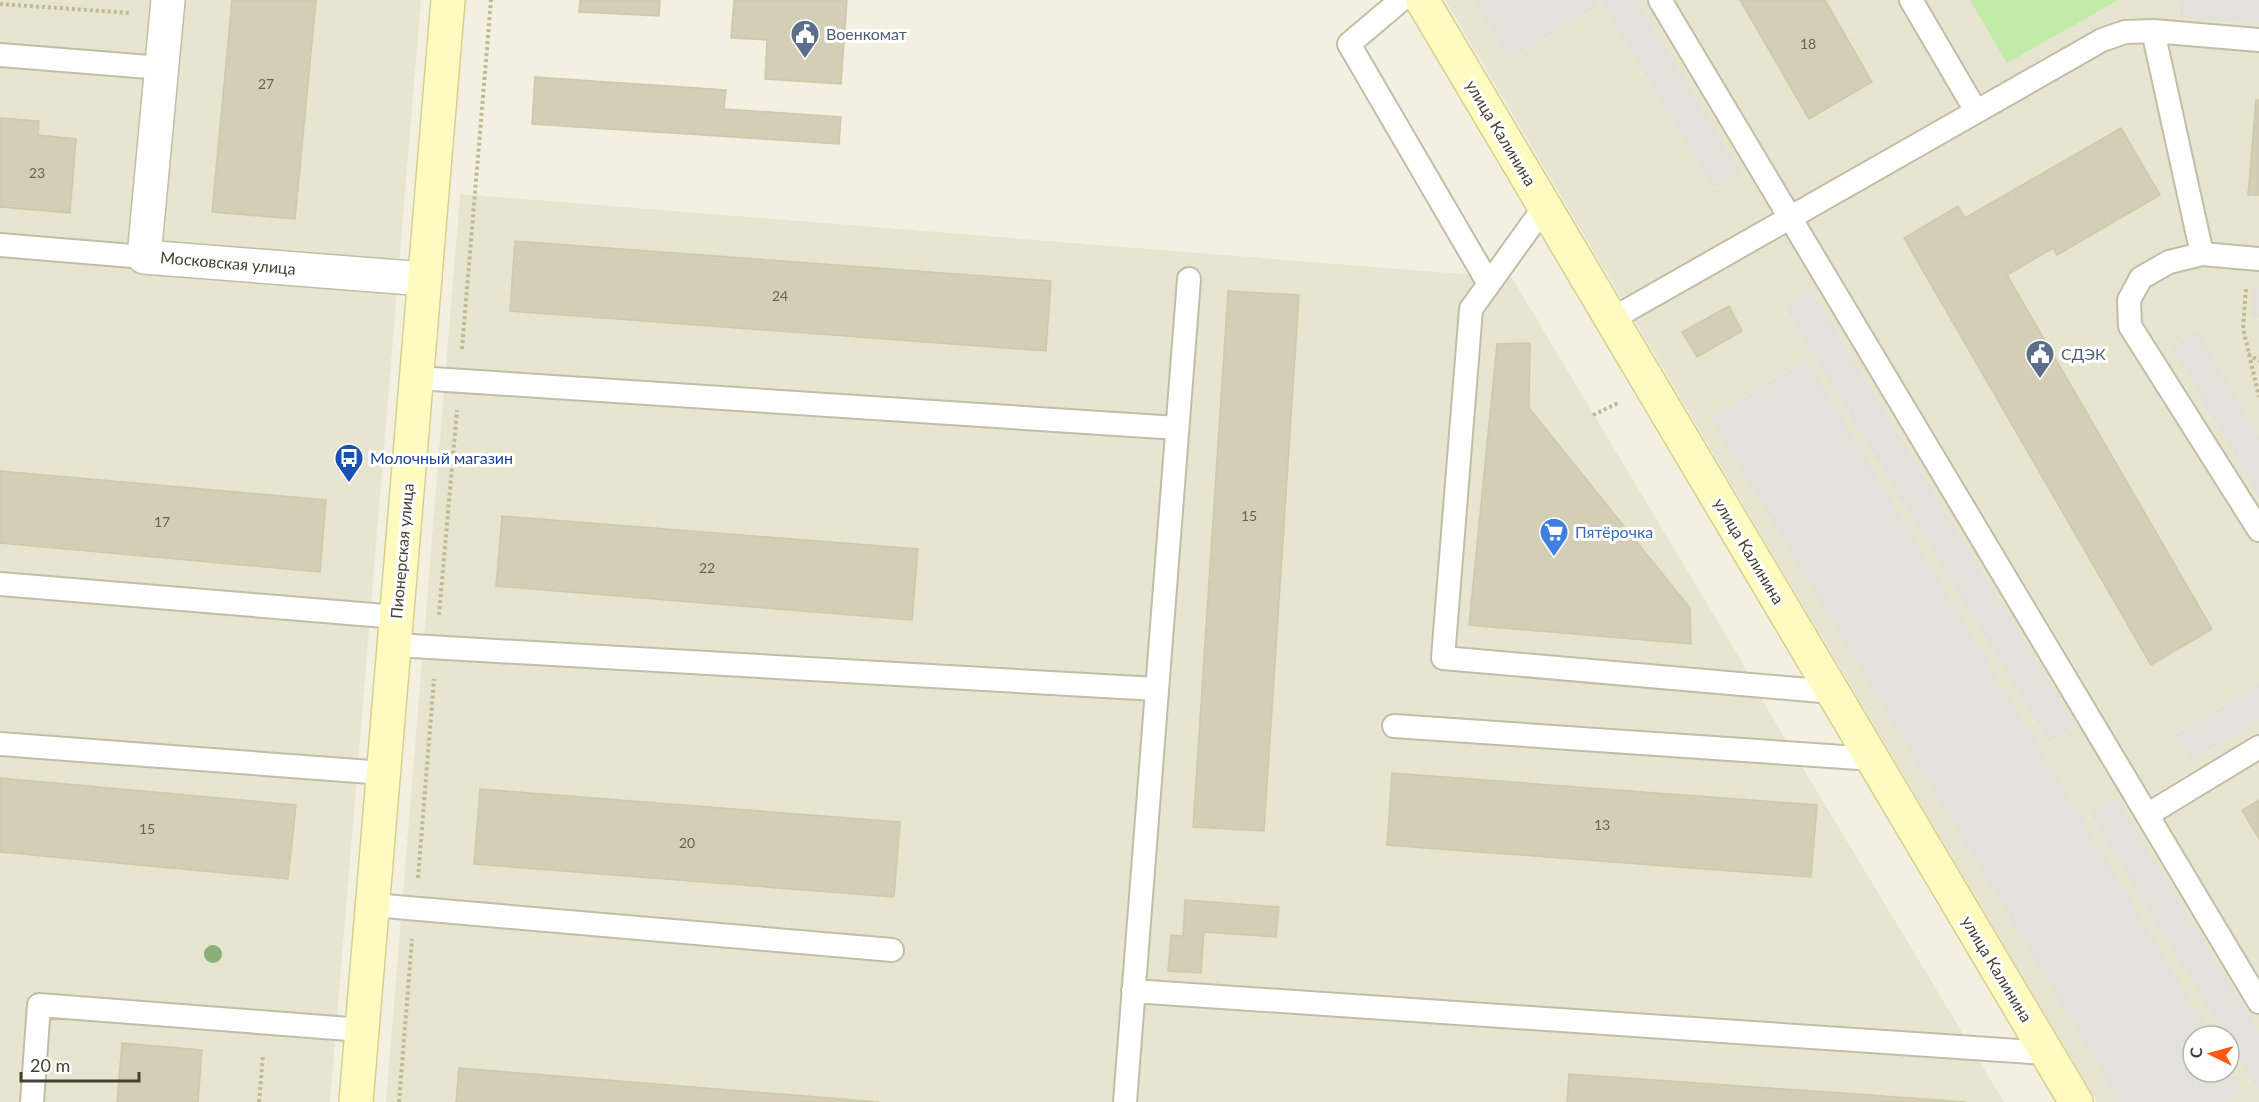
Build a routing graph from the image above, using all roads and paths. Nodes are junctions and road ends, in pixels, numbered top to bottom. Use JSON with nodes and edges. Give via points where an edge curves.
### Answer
{"nodes":[{"id":1,"x":448,"y":0,"type":"edge"},
{"id":2,"x":491,"y":0,"type":"edge"},
{"id":3,"x":1401,"y":0,"type":"edge"},
{"id":4,"x":1422,"y":0,"type":"edge"},
{"id":5,"x":1660,"y":0,"type":"edge"},
{"id":6,"x":1911,"y":0,"type":"edge"},
{"id":7,"x":0,"y":4,"type":"edge"},
{"id":8,"x":167,"y":8,"type":"edge"},
{"id":9,"x":2153,"y":31,"type":"junction"},
{"id":10,"x":2259,"y":40,"type":"edge"},
{"id":11,"x":0,"y":55,"type":"edge"},
{"id":12,"x":162,"y":68,"type":"junction"},
{"id":13,"x":1976,"y":111,"type":"junction"},
{"id":14,"x":1545,"y":206,"type":"junction"},
{"id":15,"x":1789,"y":217,"type":"junction"},
{"id":16,"x":0,"y":245,"type":"edge"},
{"id":17,"x":2202,"y":254,"type":"junction"},
{"id":18,"x":144,"y":257,"type":"junction"},
{"id":19,"x":2254,"y":259,"type":"edge"},
{"id":20,"x":425,"y":279,"type":"junction"},
{"id":21,"x":1189,"y":279,"type":"dead end"},
{"id":22,"x":1489,"y":284,"type":"junction"},
{"id":23,"x":1612,"y":319,"type":"junction"},
{"id":24,"x":2248,"y":354,"type":"junction"},
{"id":25,"x":2259,"y":361,"type":"edge"},
{"id":26,"x":417,"y":378,"type":"junction"},
{"id":27,"x":459,"y":381,"type":"junction"},
{"id":28,"x":1651,"y":386,"type":"junction"},
{"id":29,"x":2259,"y":397,"type":"edge"},
{"id":30,"x":1593,"y":415,"type":"dead end"},
{"id":31,"x":1177,"y":428,"type":"junction"},
{"id":32,"x":2259,"y":530,"type":"edge"},
{"id":33,"x":0,"y":584,"type":"edge"},
{"id":34,"x":396,"y":631,"type":"junction"},
{"id":35,"x":437,"y":647,"type":"junction"},
{"id":36,"x":1156,"y":689,"type":"junction"},
{"id":37,"x":1832,"y":692,"type":"junction"},
{"id":38,"x":1394,"y":726,"type":"dead end"},
{"id":39,"x":0,"y":744,"type":"edge"},
{"id":40,"x":2259,"y":747,"type":"edge"},
{"id":41,"x":1872,"y":759,"type":"junction"},
{"id":42,"x":384,"y":773,"type":"junction"},
{"id":43,"x":2147,"y":815,"type":"junction"},
{"id":44,"x":373,"y":905,"type":"junction"},
{"id":45,"x":415,"y":908,"type":"junction"},
{"id":46,"x":892,"y":950,"type":"dead end"},
{"id":47,"x":1133,"y":991,"type":"junction"},
{"id":48,"x":2259,"y":1002,"type":"edge"},
{"id":49,"x":266,"y":1024,"type":"junction"},
{"id":50,"x":362,"y":1030,"type":"junction"},
{"id":51,"x":2047,"y":1053,"type":"junction"},
{"id":52,"x":32,"y":1102,"type":"edge"},
{"id":53,"x":259,"y":1102,"type":"edge"},
{"id":54,"x":356,"y":1102,"type":"edge"},
{"id":55,"x":399,"y":1102,"type":"edge"},
{"id":56,"x":1125,"y":1102,"type":"edge"},
{"id":57,"x":2076,"y":1102,"type":"edge"}],
"edges":[{"from":1,"to":20,"type":"street","name":"Пионерская улица"},
{"from":2,"to":27,"type":"path"},
{"from":3,"to":22,"type":"lane","via":[[1349,44]]},
{"from":4,"to":14,"type":"street","name":"улица Калинина"},
{"from":5,"to":15,"type":"lane"},
{"from":6,"to":13,"type":"lane"},
{"from":7,"to":8,"type":"path"},
{"from":8,"to":12,"type":"street","name":"Московская улица"},
{"from":9,"to":10,"type":"lane"},
{"from":9,"to":13,"type":"lane","via":[[2125,32],[2102,40]]},
{"from":9,"to":17,"type":"lane"},
{"from":11,"to":12,"type":"lane"},
{"from":12,"to":18,"type":"street","name":"Московская улица"},
{"from":13,"to":15,"type":"lane"},
{"from":14,"to":22,"type":"lane"},
{"from":14,"to":23,"type":"street","name":"улица Калинина"},
{"from":15,"to":23,"type":"lane"},
{"from":15,"to":43,"type":"lane"},
{"from":16,"to":18,"type":"lane"},
{"from":17,"to":19,"type":"lane"},
{"from":17,"to":32,"type":"lane","via":[[2169,262],[2141,278],[2129,300],[2130,326]]},
{"from":18,"to":20,"type":"street","name":"Московская улица"},
{"from":19,"to":24,"type":"path","via":[[2243,328]]},
{"from":20,"to":26,"type":"street","name":"Пионерская улица"},
{"from":21,"to":31,"type":"lane"},
{"from":22,"to":37,"type":"lane","via":[[1471,309],[1443,658]]},
{"from":23,"to":28,"type":"street","name":"улица Калинина"},
{"from":24,"to":25,"type":"path"},
{"from":24,"to":29,"type":"path"},
{"from":26,"to":27,"type":"lane"},
{"from":26,"to":34,"type":"street","name":"Пионерская улица"},
{"from":27,"to":31,"type":"lane"},
{"from":27,"to":35,"type":"path"},
{"from":28,"to":30,"type":"path"},
{"from":28,"to":37,"type":"street","name":"улица Калинина"},
{"from":31,"to":36,"type":"lane"},
{"from":33,"to":34,"type":"lane"},
{"from":34,"to":35,"type":"lane"},
{"from":34,"to":42,"type":"street","name":"Пионерская улица"},
{"from":35,"to":36,"type":"lane"},
{"from":35,"to":45,"type":"path"},
{"from":36,"to":47,"type":"lane"},
{"from":37,"to":41,"type":"street","name":"улица Калинина"},
{"from":38,"to":41,"type":"lane"},
{"from":39,"to":42,"type":"lane"},
{"from":40,"to":43,"type":"lane"},
{"from":41,"to":51,"type":"street","name":"улица Калинина"},
{"from":42,"to":44,"type":"street","name":"Пионерская улица"},
{"from":43,"to":48,"type":"lane"},
{"from":44,"to":45,"type":"lane"},
{"from":44,"to":50,"type":"street","name":"Пионерская улица"},
{"from":45,"to":46,"type":"lane"},
{"from":45,"to":55,"type":"path"},
{"from":47,"to":51,"type":"lane"},
{"from":47,"to":56,"type":"lane"},
{"from":49,"to":50,"type":"lane"},
{"from":49,"to":52,"type":"lane","via":[[39,1005]]},
{"from":49,"to":53,"type":"path"},
{"from":50,"to":54,"type":"street","name":"Пионерская улица"},
{"from":51,"to":57,"type":"street","name":"улица Калинина"}]}
